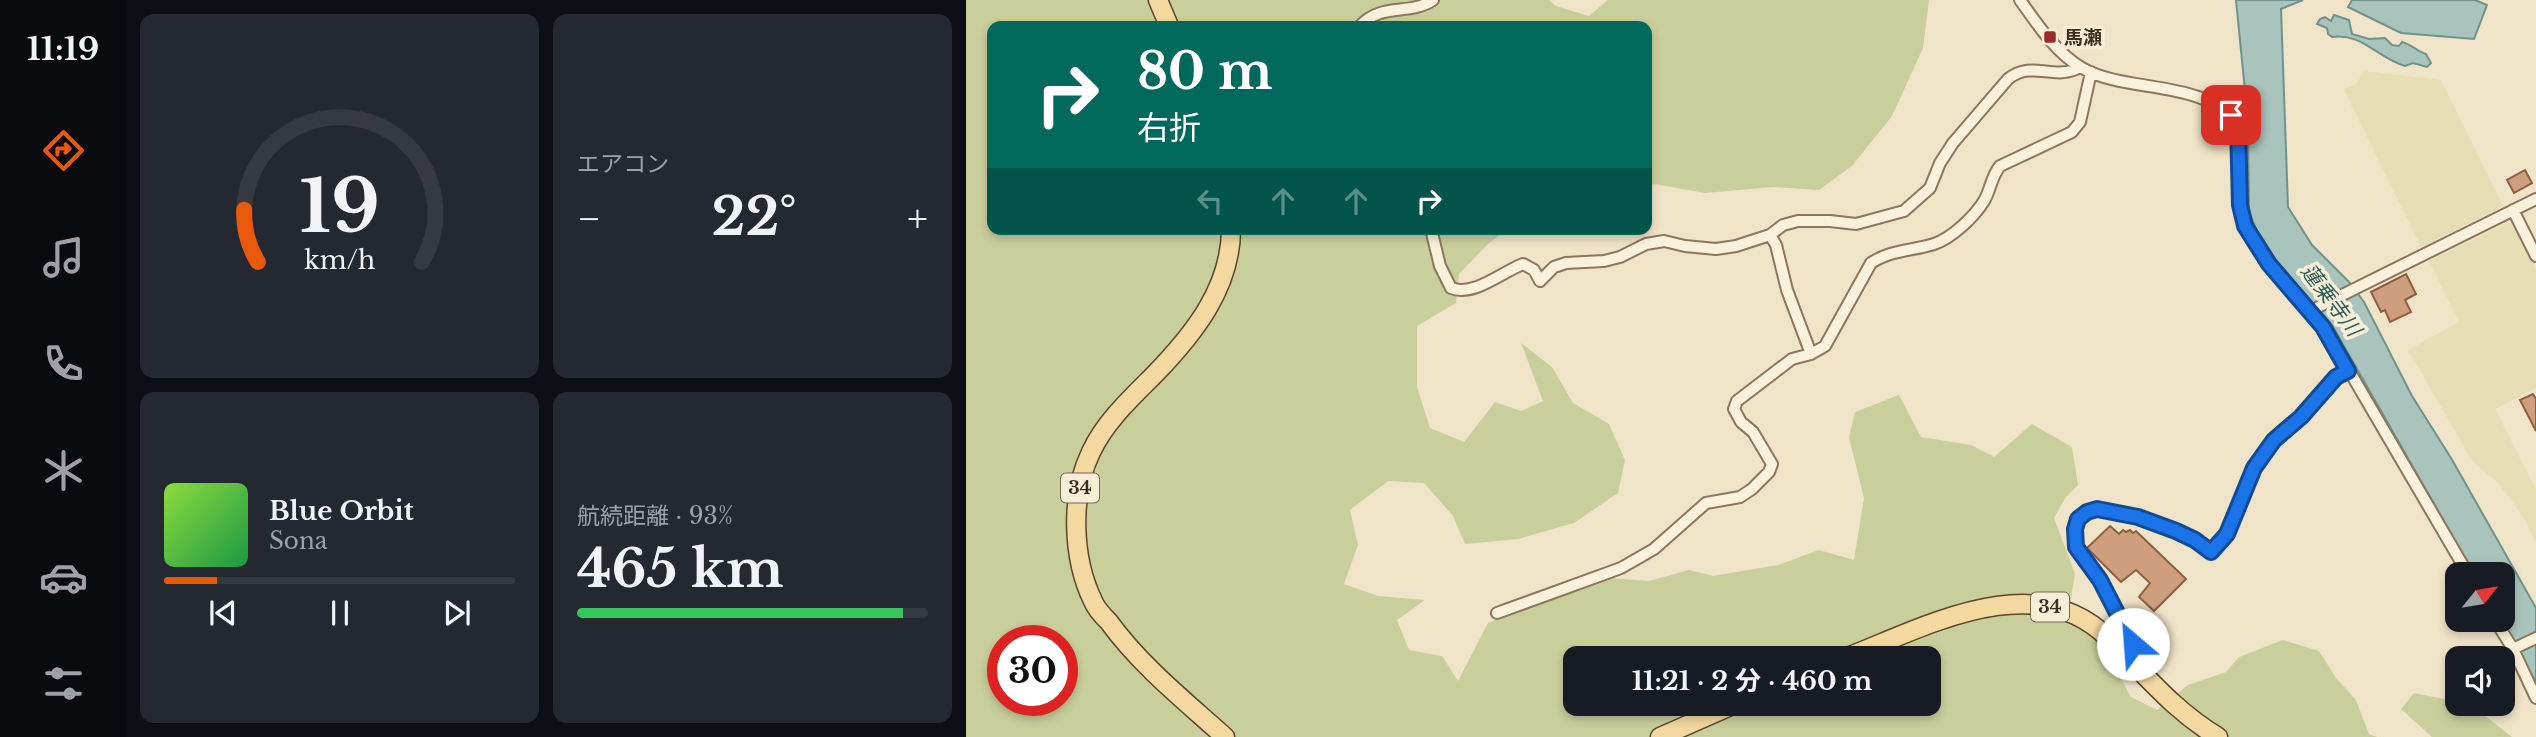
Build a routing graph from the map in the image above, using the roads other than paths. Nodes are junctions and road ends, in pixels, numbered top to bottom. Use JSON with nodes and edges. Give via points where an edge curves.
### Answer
{"nodes":[{"id":1,"x":1158,"y":0,"type":"edge"},
{"id":2,"x":1433,"y":0,"type":"edge"},
{"id":3,"x":2020,"y":0,"type":"edge"},
{"id":4,"x":1167,"y":21,"type":"edge"},
{"id":5,"x":1364,"y":21,"type":"edge"},
{"id":6,"x":2086,"y":69,"type":"junction"},
{"id":7,"x":2536,"y":199,"type":"edge"},
{"id":8,"x":2513,"y":210,"type":"junction"},
{"id":9,"x":1231,"y":235,"type":"edge"},
{"id":10,"x":1432,"y":235,"type":"edge"},
{"id":11,"x":1770,"y":235,"type":"junction"},
{"id":12,"x":2536,"y":256,"type":"edge"},
{"id":13,"x":2316,"y":309,"type":"junction"},
{"id":14,"x":1811,"y":354,"type":"junction"},
{"id":15,"x":2348,"y":371,"type":"junction"},
{"id":16,"x":2461,"y":562,"type":"edge"},
{"id":17,"x":1497,"y":613,"type":"dead end"},
{"id":18,"x":2504,"y":632,"type":"edge"},
{"id":19,"x":2536,"y":638,"type":"edge"},
{"id":20,"x":1876,"y":646,"type":"edge"},
{"id":21,"x":2516,"y":647,"type":"junction"},
{"id":22,"x":2139,"y":671,"type":"junction"},
{"id":23,"x":2536,"y":698,"type":"edge"},
{"id":24,"x":1708,"y":716,"type":"edge"},
{"id":25,"x":1226,"y":737,"type":"edge"},
{"id":26,"x":1660,"y":737,"type":"edge"},
{"id":27,"x":2218,"y":737,"type":"edge"}],
"edges":[{"from":1,"to":4,"type":"main road"},
{"from":2,"to":5,"type":"street","via":[[1424,6],[1383,11]]},
{"from":3,"to":6,"type":"street","via":[[2049,39]]},
{"from":6,"to":11,"type":"street","via":[[2058,73],[2033,69],[2008,79],[1953,143],[1930,188],[1905,211],[1856,224],[1798,221]]},
{"from":6,"to":13,"type":"street","via":[[2178,91],[2231,115],[2238,125],[2240,205],[2245,226],[2269,264]]},
{"from":6,"to":14,"type":"street","via":[[2080,122],[2071,132],[2000,166],[1986,199],[1951,235],[1935,244],[1883,255],[1871,263],[1825,346]]},
{"from":7,"to":8,"type":"street"},
{"from":8,"to":12,"type":"street"},
{"from":8,"to":13,"type":"street"},
{"from":9,"to":25,"type":"main road","number":"34","via":[[1219,288],[1194,331],[1112,418],[1090,452],[1078,494],[1076,547],[1093,601],[1125,644]]},
{"from":10,"to":11,"type":"street","via":[[1440,267],[1451,288],[1459,291],[1523,264],[1534,270],[1540,281],[1554,267],[1620,257],[1646,244],[1664,241],[1716,248]]},
{"from":11,"to":14,"type":"street"},
{"from":13,"to":15,"type":"street"},
{"from":14,"to":17,"type":"street","via":[[1792,359],[1737,401],[1734,409],[1741,422],[1753,432],[1772,464],[1752,489],[1740,497],[1706,503],[1654,549],[1621,568]]},
{"from":15,"to":16,"type":"street"},
{"from":15,"to":22,"type":"street","via":[[2336,377],[2274,440],[2254,468],[2227,534],[2211,552],[2195,540],[2138,517],[2097,509],[2078,519],[2076,547],[2121,620],[2142,662]]},
{"from":18,"to":21,"type":"street"},
{"from":19,"to":21,"type":"street"},
{"from":20,"to":22,"type":"main road","number":"34","via":[[1968,611],[2027,602],[2081,617],[2106,635]]},
{"from":21,"to":23,"type":"street"},
{"from":22,"to":27,"type":"main road","number":"34","via":[[2193,722]]},
{"from":24,"to":26,"type":"main road"}]}
